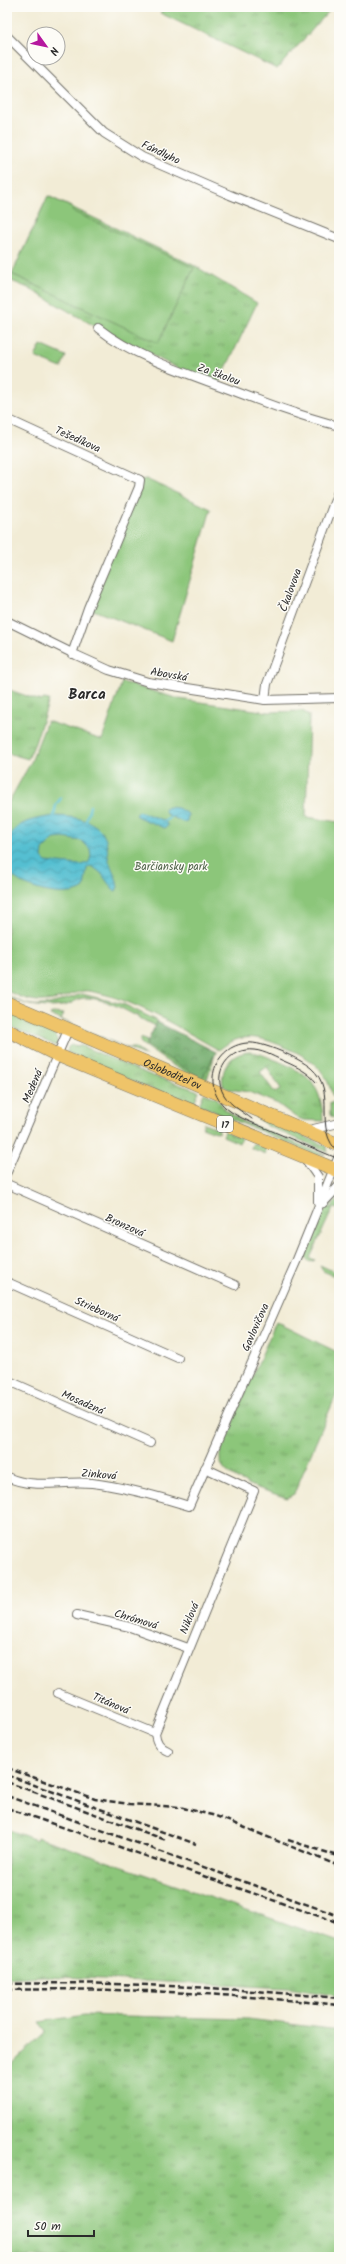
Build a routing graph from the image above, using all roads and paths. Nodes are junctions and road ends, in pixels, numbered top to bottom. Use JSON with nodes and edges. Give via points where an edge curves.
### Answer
{"nodes":[{"id":1,"x":7,"y":36,"type":"edge"},
{"id":2,"x":339,"y":239,"type":"edge"},
{"id":3,"x":98,"y":328,"type":"dead end"},
{"id":4,"x":7,"y":419,"type":"edge"},
{"id":5,"x":339,"y":426,"type":"edge"},
{"id":6,"x":339,"y":489,"type":"edge"},
{"id":7,"x":7,"y":621,"type":"edge"},
{"id":8,"x":72,"y":654,"type":"junction"},
{"id":9,"x":339,"y":698,"type":"edge"},
{"id":10,"x":265,"y":700,"type":"junction"},
{"id":11,"x":7,"y":1003,"type":"edge"},
{"id":12,"x":7,"y":1030,"type":"edge"},
{"id":13,"x":68,"y":1030,"type":"junction"},
{"id":14,"x":57,"y":1055,"type":"junction"},
{"id":15,"x":339,"y":1124,"type":"edge"},
{"id":16,"x":305,"y":1130,"type":"junction"},
{"id":17,"x":339,"y":1145,"type":"edge"},
{"id":18,"x":339,"y":1156,"type":"edge"},
{"id":19,"x":302,"y":1157,"type":"junction"},
{"id":20,"x":336,"y":1170,"type":"edge"},
{"id":21,"x":7,"y":1172,"type":"edge"},
{"id":22,"x":7,"y":1184,"type":"edge"},
{"id":23,"x":339,"y":1186,"type":"edge"},
{"id":24,"x":318,"y":1210,"type":"junction"},
{"id":25,"x":7,"y":1282,"type":"edge"},
{"id":26,"x":234,"y":1285,"type":"dead end"},
{"id":27,"x":178,"y":1358,"type":"dead end"},
{"id":28,"x":7,"y":1380,"type":"edge"},
{"id":29,"x":150,"y":1443,"type":"dead end"},
{"id":30,"x":205,"y":1468,"type":"junction"},
{"id":31,"x":7,"y":1477,"type":"edge"},
{"id":32,"x":189,"y":1506,"type":"joint"},
{"id":33,"x":77,"y":1614,"type":"dead end"},
{"id":34,"x":188,"y":1648,"type":"junction"},
{"id":35,"x":58,"y":1693,"type":"dead end"},
{"id":36,"x":155,"y":1733,"type":"junction"},
{"id":37,"x":168,"y":1751,"type":"dead end"}],
"edges":[{"from":1,"to":2,"type":"street","name":"Fándlyho","via":[[109,136],[142,157]]},
{"from":3,"to":5,"type":"street","name":"Za školou","via":[[126,346],[201,380],[307,418]]},
{"from":4,"to":8,"type":"street","name":"Tešedíkova","via":[[140,480],[140,487],[88,608]]},
{"from":6,"to":10,"type":"street","name":"Čkalovova","via":[[267,684]]},
{"from":7,"to":8,"type":"street","name":"Abovská"},
{"from":8,"to":10,"type":"street","name":"Abovská","via":[[109,670],[148,682]]},
{"from":9,"to":10,"type":"street","name":"Abovská"},
{"from":11,"to":13,"type":"main road","name":"Osloboditeľov","number":"17"},
{"from":12,"to":14,"type":"main road","number":"17"},
{"from":13,"to":14,"type":"street","name":"Medená"},
{"from":13,"to":16,"type":"main road","name":"Osloboditeľov","number":"17"},
{"from":14,"to":19,"type":"main road","number":"17"},
{"from":14,"to":21,"type":"street","name":"Medená"},
{"from":15,"to":16,"type":"street"},
{"from":16,"to":17,"type":"main road","name":"Osloboditeľov","number":"17"},
{"from":18,"to":20,"type":"street","name":"Gavlovičova"},
{"from":19,"to":20,"type":"main road","number":"17"},
{"from":19,"to":24,"type":"street","via":[[318,1177]]},
{"from":20,"to":24,"type":"street","name":"Gavlovičova"},
{"from":22,"to":26,"type":"street","name":"Bronzová"},
{"from":23,"to":24,"type":"street"},
{"from":24,"to":30,"type":"street","name":"Gavlovičova"},
{"from":25,"to":27,"type":"street","name":"Strieborná"},
{"from":28,"to":29,"type":"street","name":"Mosadzná"},
{"from":30,"to":32,"type":"street","name":"Gavlovičova"},
{"from":30,"to":34,"type":"street","name":"Niklová","via":[[254,1491]]},
{"from":31,"to":32,"type":"street","name":"Zinková","via":[[28,1484],[109,1485]]},
{"from":33,"to":34,"type":"street","name":"Chrómová","via":[[130,1627]]},
{"from":34,"to":36,"type":"street","name":"Niklová"},
{"from":35,"to":36,"type":"street","name":"Titánová"},
{"from":36,"to":37,"type":"street","via":[[156,1742]]}]}
